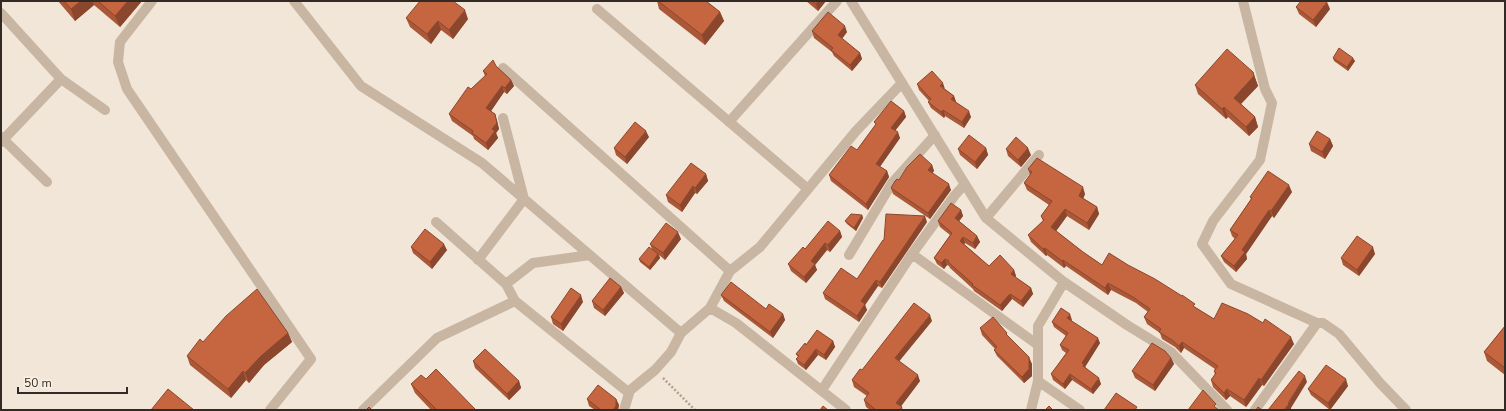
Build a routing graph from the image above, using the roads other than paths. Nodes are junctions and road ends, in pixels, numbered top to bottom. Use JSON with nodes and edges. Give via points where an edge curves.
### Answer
{"nodes":[{"id":1,"x":152,"y":1,"type":"edge"},
{"id":2,"x":294,"y":1,"type":"edge"},
{"id":3,"x":836,"y":1,"type":"edge"},
{"id":4,"x":851,"y":1,"type":"edge"},
{"id":5,"x":1244,"y":1,"type":"edge"},
{"id":6,"x":598,"y":9,"type":"dead end"},
{"id":7,"x":1,"y":13,"type":"edge"},
{"id":8,"x":503,"y":68,"type":"dead end"},
{"id":9,"x":61,"y":79,"type":"junction"},
{"id":10,"x":902,"y":83,"type":"junction"},
{"id":11,"x":104,"y":110,"type":"dead end"},
{"id":12,"x":503,"y":118,"type":"dead end"},
{"id":13,"x":729,"y":122,"type":"junction"},
{"id":14,"x":934,"y":135,"type":"junction"},
{"id":15,"x":2,"y":140,"type":"edge"},
{"id":16,"x":1039,"y":155,"type":"dead end"},
{"id":17,"x":47,"y":182,"type":"dead end"},
{"id":18,"x":965,"y":184,"type":"junction"},
{"id":19,"x":808,"y":189,"type":"junction"},
{"id":20,"x":524,"y":199,"type":"junction"},
{"id":21,"x":986,"y":218,"type":"junction"},
{"id":22,"x":436,"y":222,"type":"dead end"},
{"id":23,"x":912,"y":254,"type":"junction"},
{"id":24,"x":590,"y":255,"type":"junction"},
{"id":25,"x":849,"y":255,"type":"dead end"},
{"id":26,"x":478,"y":260,"type":"junction"},
{"id":27,"x":730,"y":271,"type":"junction"},
{"id":28,"x":1064,"y":282,"type":"junction"},
{"id":29,"x":506,"y":284,"type":"junction"},
{"id":30,"x":515,"y":301,"type":"junction"},
{"id":31,"x":710,"y":308,"type":"junction"},
{"id":32,"x":1317,"y":323,"type":"junction"},
{"id":33,"x":681,"y":333,"type":"junction"},
{"id":34,"x":1038,"y":345,"type":"junction"},
{"id":35,"x":1038,"y":381,"type":"junction"},
{"id":36,"x":630,"y":390,"type":"junction"},
{"id":37,"x":822,"y":390,"type":"junction"},
{"id":38,"x":270,"y":410,"type":"edge"},
{"id":39,"x":363,"y":410,"type":"edge"},
{"id":40,"x":624,"y":410,"type":"edge"},
{"id":41,"x":846,"y":410,"type":"edge"},
{"id":42,"x":1030,"y":410,"type":"edge"},
{"id":43,"x":1080,"y":410,"type":"edge"},
{"id":44,"x":1226,"y":410,"type":"edge"},
{"id":45,"x":1255,"y":410,"type":"edge"},
{"id":46,"x":1406,"y":410,"type":"edge"}],
"edges":[{"from":1,"to":38,"type":"street","via":[[120,42],[118,62],[127,89],[311,359]]},
{"from":2,"to":20,"type":"street","via":[[361,86],[482,163]]},
{"from":3,"to":13,"type":"street"},
{"from":4,"to":10,"type":"street"},
{"from":5,"to":32,"type":"street","via":[[1265,89],[1272,103],[1260,160],[1214,221],[1202,244],[1231,284]]},
{"from":6,"to":13,"type":"street"},
{"from":7,"to":9,"type":"street"},
{"from":8,"to":27,"type":"street"},
{"from":9,"to":11,"type":"street"},
{"from":9,"to":15,"type":"street"},
{"from":10,"to":14,"type":"street"},
{"from":10,"to":19,"type":"street","via":[[856,131]]},
{"from":12,"to":20,"type":"street"},
{"from":13,"to":19,"type":"street"},
{"from":14,"to":18,"type":"street"},
{"from":14,"to":25,"type":"street","via":[[892,183]]},
{"from":15,"to":17,"type":"street"},
{"from":16,"to":21,"type":"street"},
{"from":18,"to":21,"type":"street"},
{"from":18,"to":23,"type":"street"},
{"from":19,"to":27,"type":"street","via":[[760,247]]},
{"from":20,"to":24,"type":"street"},
{"from":20,"to":26,"type":"street"},
{"from":21,"to":28,"type":"street"},
{"from":22,"to":26,"type":"street"},
{"from":23,"to":34,"type":"street"},
{"from":23,"to":37,"type":"street"},
{"from":24,"to":29,"type":"street","via":[[534,263]]},
{"from":24,"to":33,"type":"street"},
{"from":26,"to":29,"type":"street"},
{"from":27,"to":31,"type":"street"},
{"from":28,"to":34,"type":"street","via":[[1038,326]]},
{"from":28,"to":44,"type":"street","via":[[1171,352]]},
{"from":29,"to":30,"type":"street"},
{"from":30,"to":36,"type":"street","via":[[628,392]]},
{"from":30,"to":39,"type":"street","via":[[437,338]]},
{"from":31,"to":33,"type":"street"},
{"from":31,"to":37,"type":"street","via":[[736,322]]},
{"from":32,"to":45,"type":"street"},
{"from":32,"to":46,"type":"street","via":[[1323,323],[1339,334]]},
{"from":33,"to":36,"type":"street","via":[[655,370]]},
{"from":34,"to":35,"type":"street"},
{"from":35,"to":42,"type":"street"},
{"from":35,"to":43,"type":"street"},
{"from":36,"to":40,"type":"street"},
{"from":37,"to":41,"type":"street"}]}
